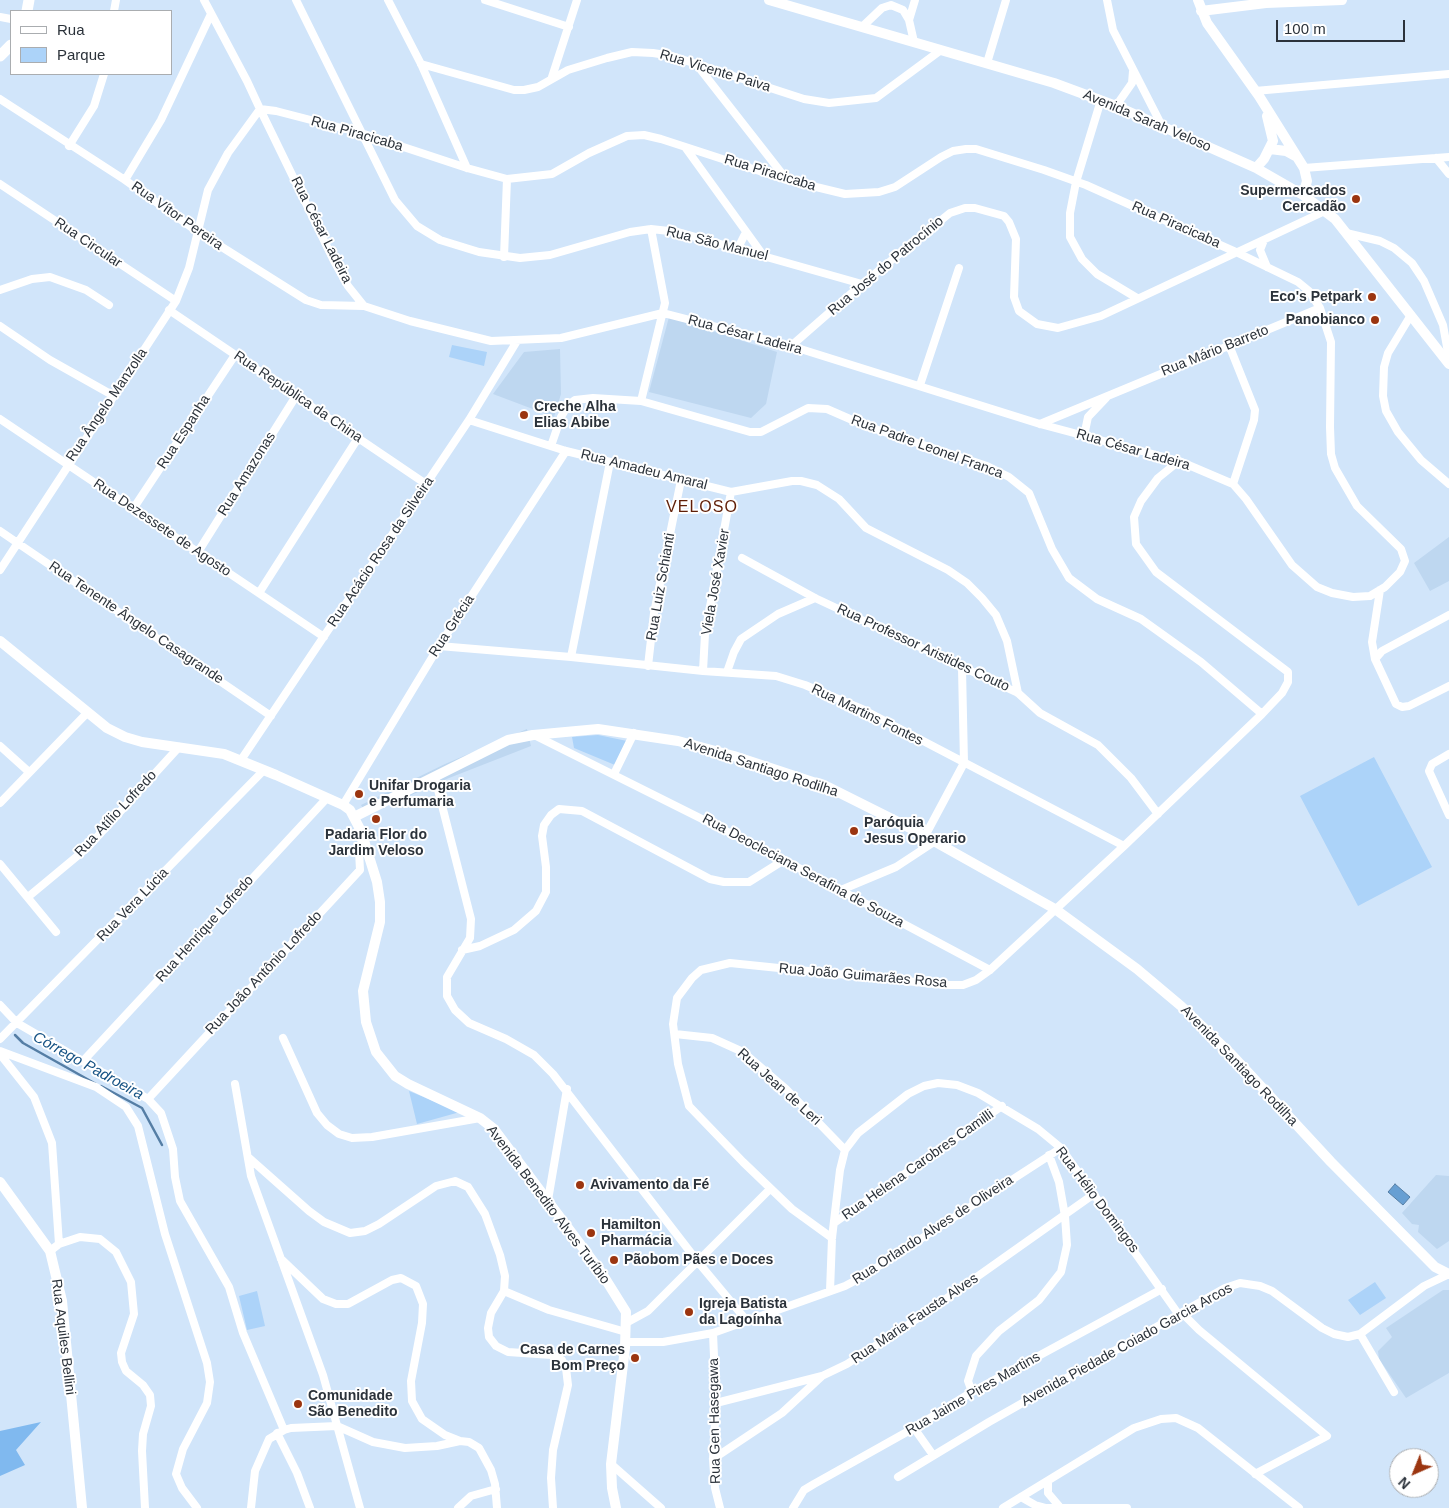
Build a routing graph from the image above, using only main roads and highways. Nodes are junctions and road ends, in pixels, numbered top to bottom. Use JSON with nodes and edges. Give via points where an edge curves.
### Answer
{"nodes":[{"id":1,"x":769,"y":0,"type":"edge"},
{"id":2,"x":1198,"y":0,"type":"edge"},
{"id":3,"x":1342,"y":0,"type":"edge"},
{"id":4,"x":1298,"y":1,"type":"edge"},
{"id":5,"x":1249,"y":3,"type":"edge"},
{"id":6,"x":1201,"y":11,"type":"junction"},
{"id":7,"x":10,"y":46,"type":"edge"},
{"id":8,"x":0,"y":56,"type":"edge"},
{"id":9,"x":1263,"y":103,"type":"junction"},
{"id":10,"x":1270,"y":149,"type":"junction"},
{"id":11,"x":1302,"y":164,"type":"junction"},
{"id":12,"x":1256,"y":168,"type":"junction"},
{"id":13,"x":1303,"y":195,"type":"junction"},
{"id":14,"x":1449,"y":364,"type":"edge"},
{"id":15,"x":0,"y":641,"type":"edge"},
{"id":16,"x":354,"y":817,"type":"junction"},
{"id":17,"x":0,"y":1182,"type":"edge"},
{"id":18,"x":1449,"y":1274,"type":"edge"},
{"id":19,"x":82,"y":1508,"type":"edge"},
{"id":20,"x":616,"y":1508,"type":"edge"}],
"edges":[{"from":1,"to":12,"type":"main road","name":"Avenida Sarah Veloso","via":[[987,63],[1101,100]]},
{"from":2,"to":6,"type":"main road"},
{"from":3,"to":4,"type":"main road"},
{"from":4,"to":5,"type":"main road"},
{"from":5,"to":6,"type":"main road"},
{"from":6,"to":9,"type":"main road"},
{"from":7,"to":8,"type":"main road"},
{"from":9,"to":10,"type":"main road","via":[[1272,135]]},
{"from":9,"to":11,"type":"main road"},
{"from":10,"to":11,"type":"main road","via":[[1286,151]]},
{"from":10,"to":12,"type":"main road"},
{"from":11,"to":13,"type":"main road","via":[[1307,181]]},
{"from":12,"to":13,"type":"main road","name":"Avenida Sarah Veloso"},
{"from":13,"to":14,"type":"main road","name":"Avenida Sarah Veloso","via":[[1325,211],[1346,233]]},
{"from":15,"to":16,"type":"main road","via":[[107,728],[125,737],[224,754],[343,805]]},
{"from":16,"to":18,"type":"main road","name":"Avenida Santiago Rodilha","via":[[495,746],[533,735],[598,729],[678,741],[828,787],[1055,909],[1137,969],[1230,1053],[1428,1260]]},
{"from":16,"to":20,"type":"main road","name":"Avenida Benedito Alves Turíbio","via":[[377,882],[380,902],[380,922],[363,992],[366,1022],[376,1052],[395,1076],[480,1118],[494,1129],[626,1312],[611,1464]]},
{"from":17,"to":19,"type":"main road","name":"Rua Aquiles Bellini","via":[[55,1248]]}]}
